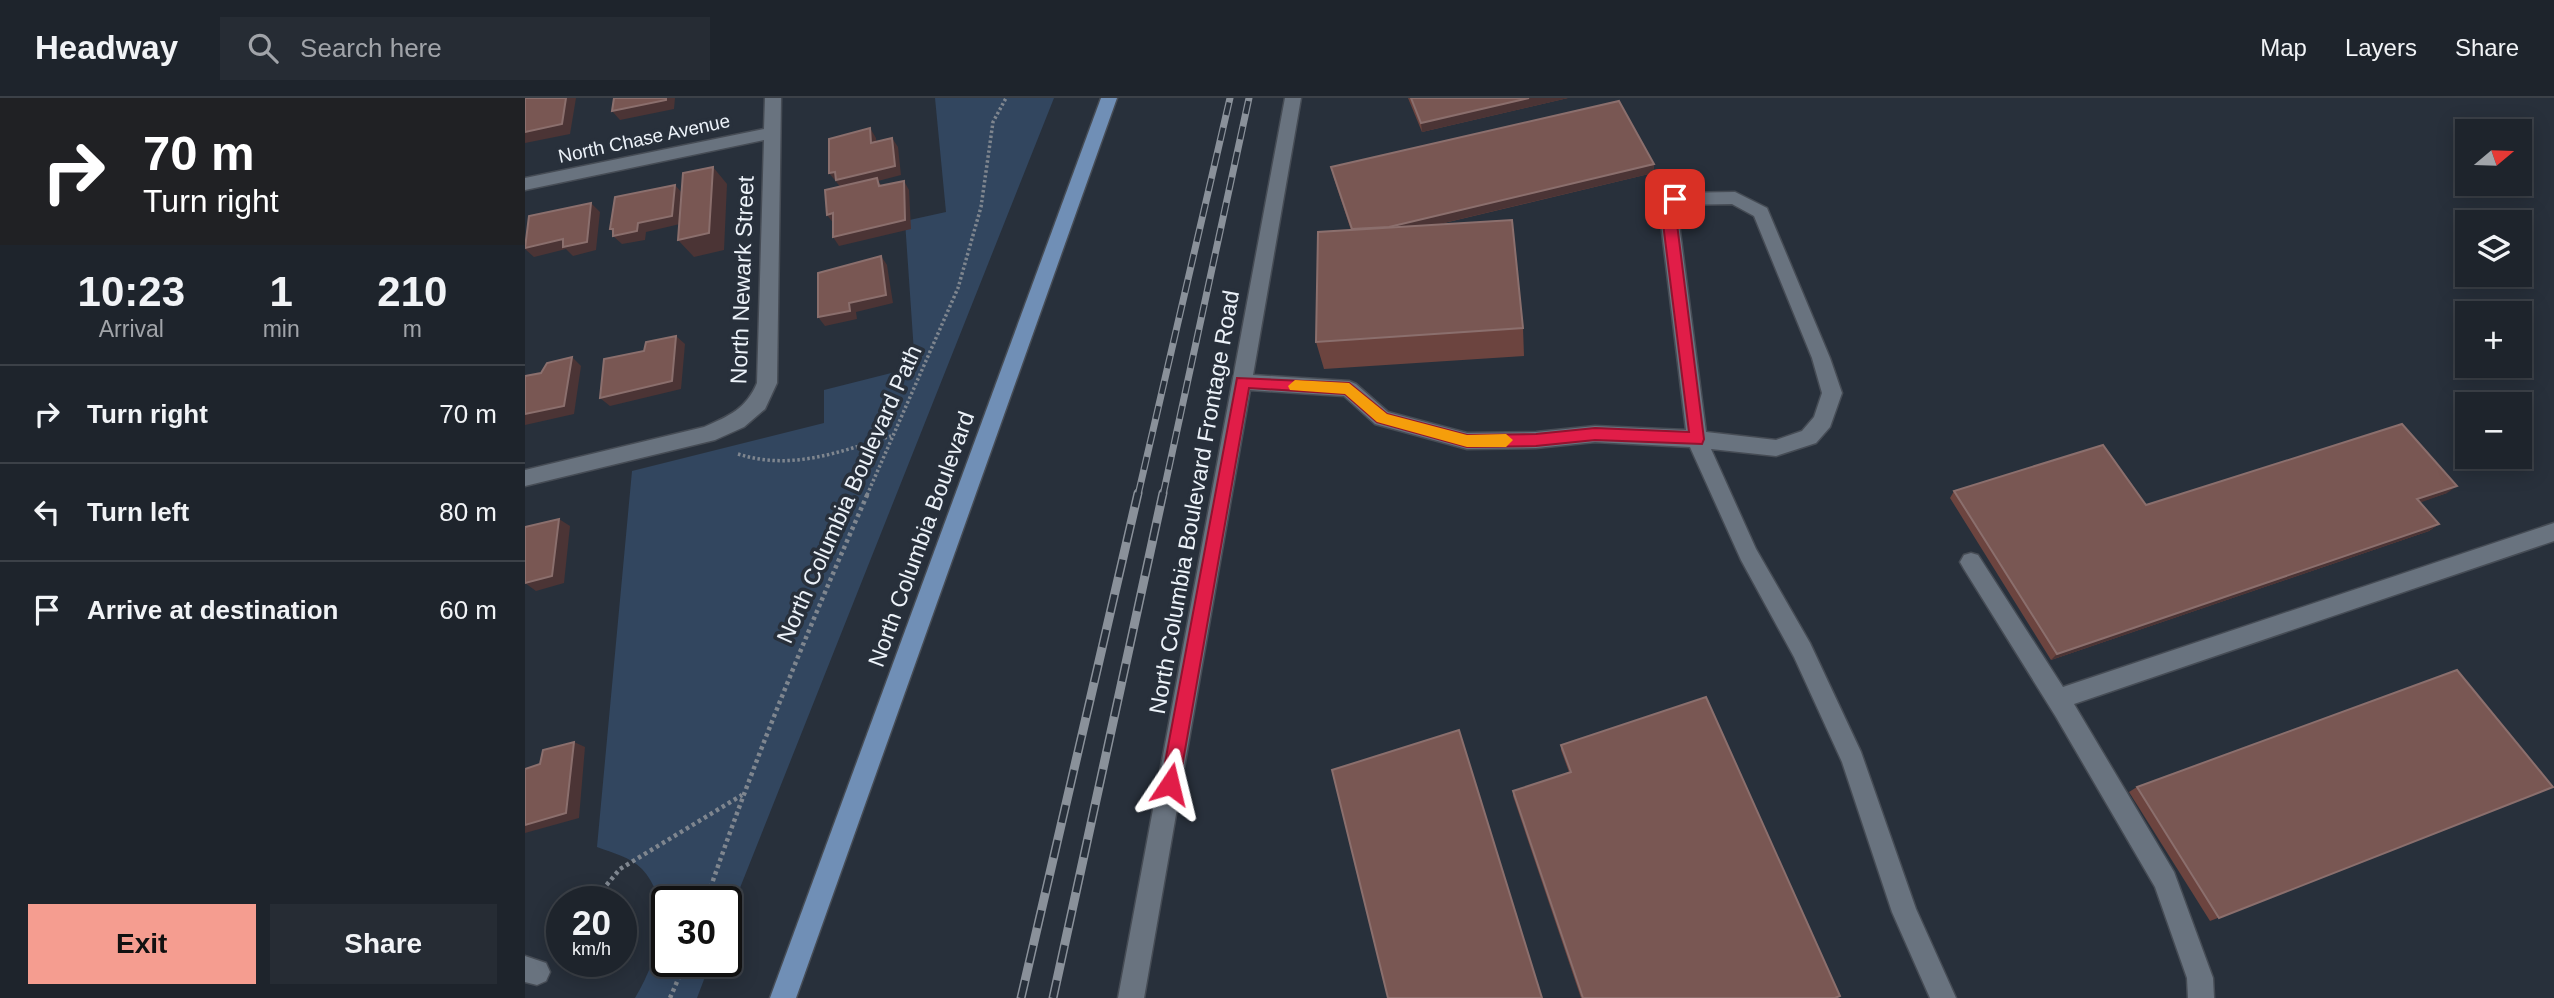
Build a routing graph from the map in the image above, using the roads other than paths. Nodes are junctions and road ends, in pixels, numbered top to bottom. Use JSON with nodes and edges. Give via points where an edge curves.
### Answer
{"nodes":[{"id":1,"x":773,"y":98,"type":"edge"},
{"id":2,"x":1109,"y":98,"type":"edge"},
{"id":3,"x":1293,"y":98,"type":"edge"},
{"id":4,"x":772,"y":133,"type":"junction"},
{"id":5,"x":525,"y":184,"type":"edge"},
{"id":6,"x":1243,"y":382,"type":"junction"},
{"id":7,"x":1697,"y":439,"type":"junction"},
{"id":8,"x":525,"y":478,"type":"edge"},
{"id":9,"x":2554,"y":532,"type":"edge"},
{"id":10,"x":1971,"y":562,"type":"dead end"},
{"id":11,"x":2057,"y":699,"type":"junction"},
{"id":12,"x":783,"y":998,"type":"edge"},
{"id":13,"x":1131,"y":998,"type":"edge"},
{"id":14,"x":1943,"y":998,"type":"edge"},
{"id":15,"x":2201,"y":998,"type":"edge"}],
"edges":[{"from":1,"to":4,"type":"street","name":"North Newark Street"},
{"from":2,"to":12,"type":"main road","name":"North Columbia Boulevard"},
{"from":3,"to":6,"type":"street","name":"North Columbia Boulevard Frontage Road"},
{"from":4,"to":5,"type":"street","name":"North Chase Avenue"},
{"from":4,"to":8,"type":"street","name":"North Newark Street","via":[[767,383],[758,404],[737,421],[708,434]]},
{"from":6,"to":7,"type":"street","via":[[1349,389],[1382,418],[1467,441],[1595,434]]},
{"from":6,"to":13,"type":"street","name":"North Columbia Boulevard Frontage Road"},
{"from":7,"to":7,"type":"street","via":[[1776,448],[1809,437],[1823,421],[1832,393],[1761,212],[1735,198],[1675,199],[1668,207]]},
{"from":7,"to":14,"type":"street","via":[[1748,554],[1802,650],[1853,761],[1905,912]]},
{"from":9,"to":11,"type":"street"},
{"from":10,"to":11,"type":"street"},
{"from":11,"to":15,"type":"street","via":[[2165,881],[2200,978]]}]}
